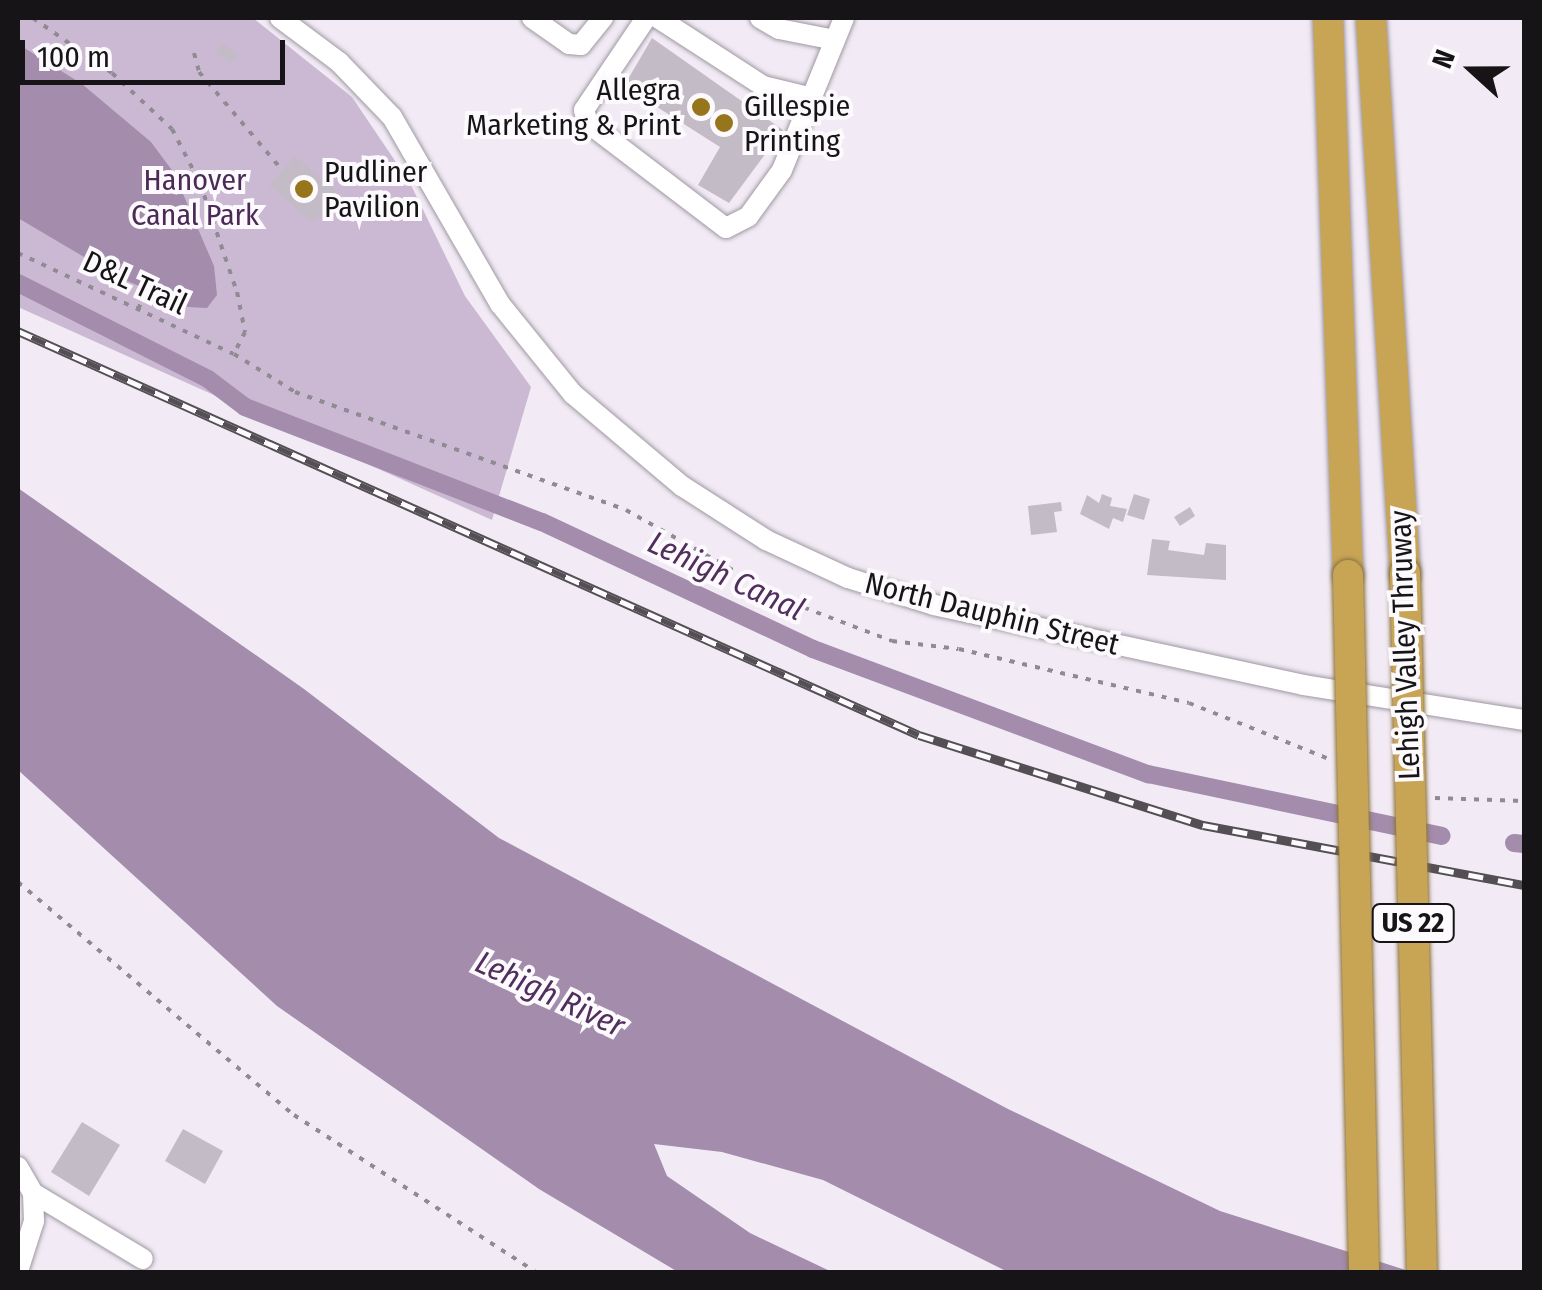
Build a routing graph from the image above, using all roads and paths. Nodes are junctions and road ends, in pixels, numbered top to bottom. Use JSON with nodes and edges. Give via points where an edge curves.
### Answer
{"nodes":[{"id":1,"x":33,"y":18,"type":"edge"},
{"id":2,"x":280,"y":18,"type":"edge"},
{"id":3,"x":532,"y":18,"type":"edge"},
{"id":4,"x":604,"y":18,"type":"edge"},
{"id":5,"x":646,"y":18,"type":"edge"},
{"id":6,"x":658,"y":18,"type":"edge"},
{"id":7,"x":760,"y":18,"type":"edge"},
{"id":8,"x":844,"y":18,"type":"edge"},
{"id":9,"x":1328,"y":18,"type":"edge"},
{"id":10,"x":1371,"y":18,"type":"edge"},
{"id":11,"x":835,"y":40,"type":"junction"},
{"id":12,"x":194,"y":53,"type":"dead end"},
{"id":13,"x":813,"y":98,"type":"junction"},
{"id":14,"x":278,"y":165,"type":"dead end"},
{"id":15,"x":18,"y":253,"type":"edge"},
{"id":16,"x":154,"y":277,"type":"dead end"},
{"id":17,"x":138,"y":309,"type":"junction"},
{"id":18,"x":1524,"y":720,"type":"edge"},
{"id":19,"x":18,"y":882,"type":"edge"},
{"id":20,"x":18,"y":1167,"type":"edge"},
{"id":21,"x":33,"y":1193,"type":"junction"},
{"id":22,"x":143,"y":1259,"type":"dead end"},
{"id":23,"x":18,"y":1272,"type":"edge"},
{"id":24,"x":536,"y":1272,"type":"edge"},
{"id":25,"x":1364,"y":1272,"type":"edge"},
{"id":26,"x":1422,"y":1272,"type":"edge"}],
"edges":[{"from":1,"to":17,"type":"path","name":"D&L Trail","via":[[112,73],[172,129],[200,184],[246,332],[234,354]]},
{"from":2,"to":18,"type":"street","name":"North Dauphin Street","via":[[339,62],[392,117],[500,304],[560,380],[682,486],[766,540],[848,578],[934,605],[1303,685]]},
{"from":3,"to":4,"type":"street","via":[[581,45]]},
{"from":5,"to":13,"type":"street","via":[[584,110],[588,123],[726,228],[748,217],[772,185]]},
{"from":6,"to":13,"type":"street","via":[[762,86]]},
{"from":7,"to":11,"type":"street","via":[[778,29]]},
{"from":8,"to":11,"type":"street"},
{"from":9,"to":25,"type":"highway","name":"Lehigh Valley Thruway","number":"US 22","bridge":true},
{"from":10,"to":26,"type":"highway","name":"Lehigh Valley Thruway","number":"US 22","bridge":true,"via":[[1405,573]]},
{"from":11,"to":13,"type":"street"},
{"from":12,"to":14,"type":"path","via":[[199,72]]},
{"from":15,"to":17,"type":"path","name":"D&L Trail"},
{"from":16,"to":17,"type":"path"},
{"from":19,"to":24,"type":"path","via":[[294,1115]]},
{"from":20,"to":21,"type":"street"},
{"from":21,"to":22,"type":"street"},
{"from":21,"to":23,"type":"street","via":[[34,1221]]}]}
